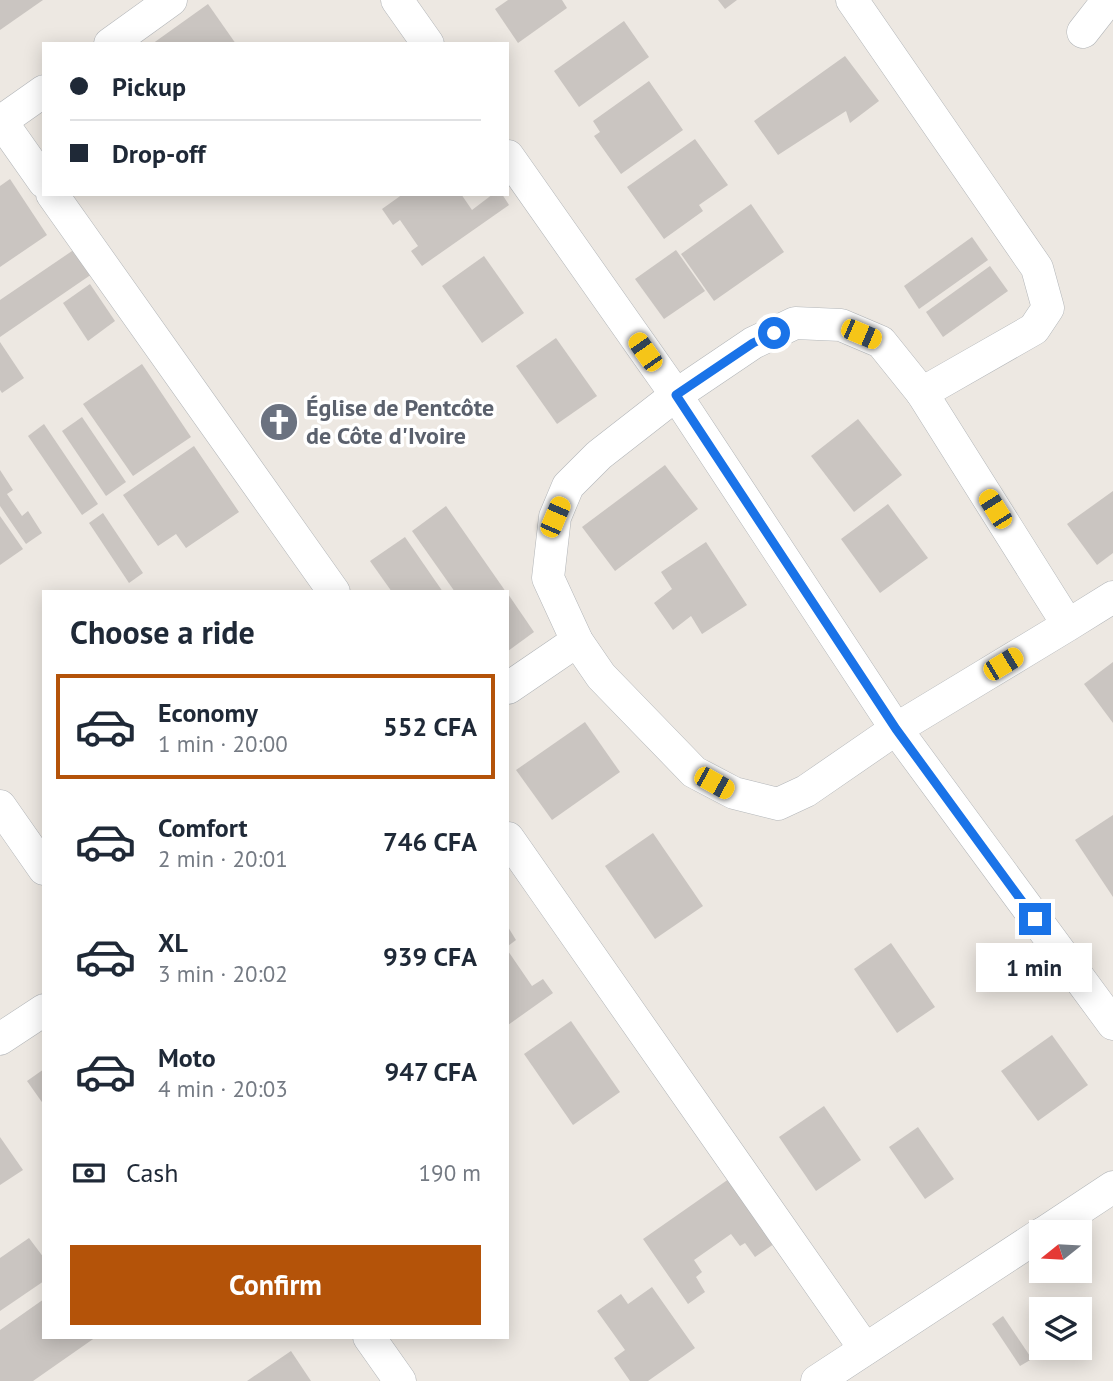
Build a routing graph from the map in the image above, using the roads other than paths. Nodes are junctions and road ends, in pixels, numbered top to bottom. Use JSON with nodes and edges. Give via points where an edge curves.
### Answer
{"nodes":[{"id":1,"x":171,"y":0,"type":"edge"},
{"id":2,"x":397,"y":0,"type":"edge"},
{"id":3,"x":852,"y":0,"type":"edge"},
{"id":4,"x":1108,"y":0,"type":"edge"},
{"id":5,"x":1083,"y":32,"type":"dead end"},
{"id":6,"x":113,"y":42,"type":"edge"},
{"id":7,"x":427,"y":42,"type":"edge"},
{"id":8,"x":42,"y":92,"type":"edge"},
{"id":9,"x":0,"y":122,"type":"edge"},
{"id":10,"x":509,"y":157,"type":"edge"},
{"id":11,"x":42,"y":179,"type":"edge"},
{"id":12,"x":53,"y":196,"type":"edge"},
{"id":13,"x":922,"y":393,"type":"junction"},
{"id":14,"x":676,"y":395,"type":"junction"},
{"id":15,"x":333,"y":590,"type":"edge"},
{"id":16,"x":1113,"y":597,"type":"edge"},
{"id":17,"x":1068,"y":625,"type":"junction"},
{"id":18,"x":577,"y":641,"type":"junction"},
{"id":19,"x":509,"y":687,"type":"edge"},
{"id":20,"x":896,"y":729,"type":"junction"},
{"id":21,"x":0,"y":806,"type":"edge"},
{"id":22,"x":509,"y":839,"type":"edge"},
{"id":23,"x":42,"y":866,"type":"edge"},
{"id":24,"x":42,"y":1011,"type":"edge"},
{"id":25,"x":1113,"y":1024,"type":"edge"},
{"id":26,"x":0,"y":1040,"type":"edge"},
{"id":27,"x":1113,"y":1187,"type":"edge"},
{"id":28,"x":1063,"y":1220,"type":"edge"},
{"id":29,"x":1029,"y":1242,"type":"edge"},
{"id":30,"x":370,"y":1339,"type":"edge"},
{"id":31,"x":865,"y":1349,"type":"junction"},
{"id":32,"x":400,"y":1381,"type":"edge"},
{"id":33,"x":817,"y":1381,"type":"edge"}],
"edges":[{"from":1,"to":6,"type":"street"},
{"from":2,"to":7,"type":"street"},
{"from":3,"to":13,"type":"street","via":[[1037,268],[1048,308],[1034,330]]},
{"from":4,"to":5,"type":"street"},
{"from":8,"to":9,"type":"street"},
{"from":9,"to":11,"type":"street"},
{"from":10,"to":14,"type":"street"},
{"from":12,"to":15,"type":"street"},
{"from":13,"to":14,"type":"street","via":[[881,342],[841,325],[795,323],[753,343]]},
{"from":13,"to":17,"type":"street"},
{"from":14,"to":18,"type":"street","via":[[599,454],[568,486],[555,517],[548,578]]},
{"from":14,"to":20,"type":"street"},
{"from":16,"to":17,"type":"street"},
{"from":17,"to":20,"type":"street"},
{"from":18,"to":19,"type":"street"},
{"from":18,"to":20,"type":"street","via":[[601,676],[694,772],[734,793],[778,804],[806,791]]},
{"from":20,"to":25,"type":"street"},
{"from":21,"to":23,"type":"street"},
{"from":22,"to":31,"type":"street"},
{"from":24,"to":26,"type":"street"},
{"from":27,"to":28,"type":"street"},
{"from":29,"to":31,"type":"street"},
{"from":30,"to":32,"type":"street"},
{"from":31,"to":33,"type":"street"}]}
